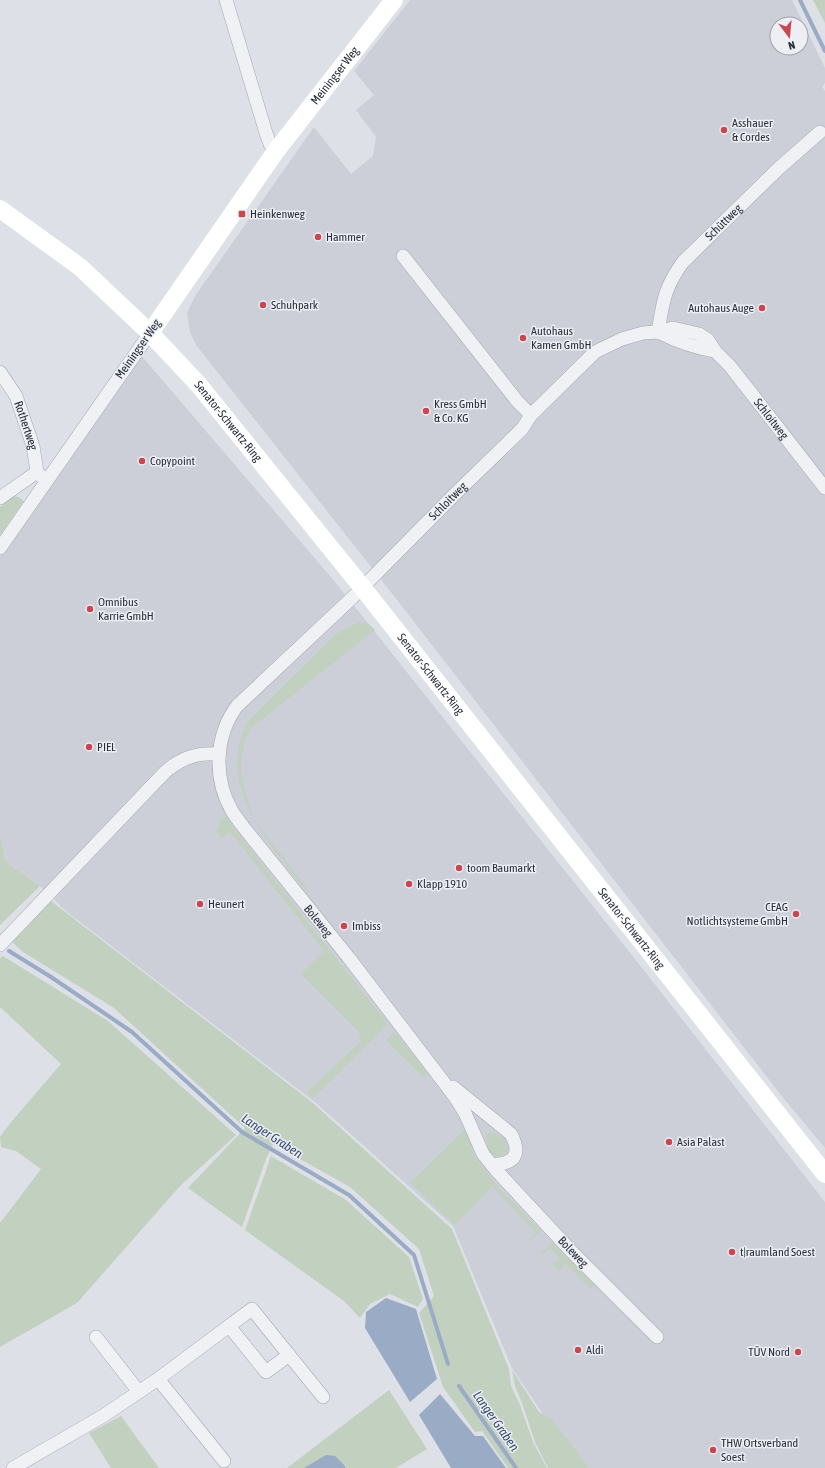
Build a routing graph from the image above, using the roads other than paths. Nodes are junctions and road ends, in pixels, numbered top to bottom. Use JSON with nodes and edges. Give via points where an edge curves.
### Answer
{"nodes":[{"id":1,"x":226,"y":0,"type":"edge"},
{"id":2,"x":394,"y":0,"type":"edge"},
{"id":3,"x":820,"y":132,"type":"dead end"},
{"id":4,"x":276,"y":151,"type":"junction"},
{"id":5,"x":0,"y":209,"type":"edge"},
{"id":6,"x":403,"y":256,"type":"dead end"},
{"id":7,"x":658,"y":332,"type":"junction"},
{"id":8,"x":150,"y":333,"type":"junction"},
{"id":9,"x":0,"y":372,"type":"edge"},
{"id":10,"x":531,"y":415,"type":"junction"},
{"id":11,"x":42,"y":476,"type":"junction"},
{"id":12,"x":825,"y":488,"type":"edge"},
{"id":13,"x":0,"y":498,"type":"edge"},
{"id":14,"x":0,"y":548,"type":"edge"},
{"id":15,"x":362,"y":586,"type":"junction"},
{"id":16,"x":219,"y":754,"type":"junction"},
{"id":17,"x":0,"y":945,"type":"edge"},
{"id":18,"x":440,"y":1077,"type":"junction"},
{"id":19,"x":492,"y":1165,"type":"junction"},
{"id":20,"x":825,"y":1174,"type":"edge"},
{"id":21,"x":229,"y":1326,"type":"junction"},
{"id":22,"x":96,"y":1337,"type":"dead end"},
{"id":23,"x":657,"y":1337,"type":"dead end"},
{"id":24,"x":289,"y":1355,"type":"junction"},
{"id":25,"x":158,"y":1379,"type":"junction"},
{"id":26,"x":139,"y":1392,"type":"junction"},
{"id":27,"x":324,"y":1398,"type":"dead end"},
{"id":28,"x":224,"y":1461,"type":"dead end"},
{"id":29,"x":14,"y":1468,"type":"edge"}],
"edges":[{"from":1,"to":4,"type":"street","via":[[266,133]]},
{"from":2,"to":4,"type":"main road","name":"Meiningser Weg"},
{"from":3,"to":7,"type":"street","name":"Schüttweg","via":[[779,168],[684,262],[673,276],[665,293]]},
{"from":4,"to":8,"type":"main road","name":"Meiningser Weg"},
{"from":5,"to":8,"type":"main road","name":"Senator-Schwartz-Ring","via":[[80,267]]},
{"from":6,"to":10,"type":"street","via":[[517,401]]},
{"from":7,"to":10,"type":"street","name":"Schloitweg","via":[[632,336],[608,344],[595,352]]},
{"from":7,"to":12,"type":"street","name":"Schloitweg","via":[[673,328],[699,334],[708,340]]},
{"from":8,"to":11,"type":"street","name":"Meiningser Weg"},
{"from":8,"to":15,"type":"main road","name":"Senator-Schwartz-Ring","via":[[198,384]]},
{"from":9,"to":11,"type":"street","name":"Rothertweg","via":[[16,396]]},
{"from":10,"to":15,"type":"street","name":"Schloitweg","via":[[522,429]]},
{"from":11,"to":13,"type":"street","name":"Meiningser Weg"},
{"from":11,"to":14,"type":"street","name":"Meiningser Weg"},
{"from":15,"to":16,"type":"street","name":"Boleweg","via":[[237,706],[225,725]]},
{"from":15,"to":20,"type":"main road","name":"Senator-Schwartz-Ring"},
{"from":16,"to":17,"type":"street","via":[[191,757],[177,762],[165,772]]},
{"from":16,"to":18,"type":"street","name":"Boleweg","via":[[223,789],[232,811]]},
{"from":18,"to":19,"type":"street","name":"Boleweg","via":[[455,1097],[482,1154]]},
{"from":18,"to":19,"type":"street","name":"Boleweg","via":[[511,1134],[516,1144],[516,1154],[510,1161]]},
{"from":19,"to":23,"type":"street","name":"Boleweg","via":[[572,1252]]},
{"from":21,"to":24,"type":"street","via":[[266,1372]]},
{"from":21,"to":24,"type":"street","via":[[252,1309]]},
{"from":21,"to":25,"type":"street"},
{"from":22,"to":26,"type":"street"},
{"from":24,"to":27,"type":"street"},
{"from":25,"to":26,"type":"street"},
{"from":25,"to":28,"type":"street"},
{"from":26,"to":29,"type":"street"}]}
